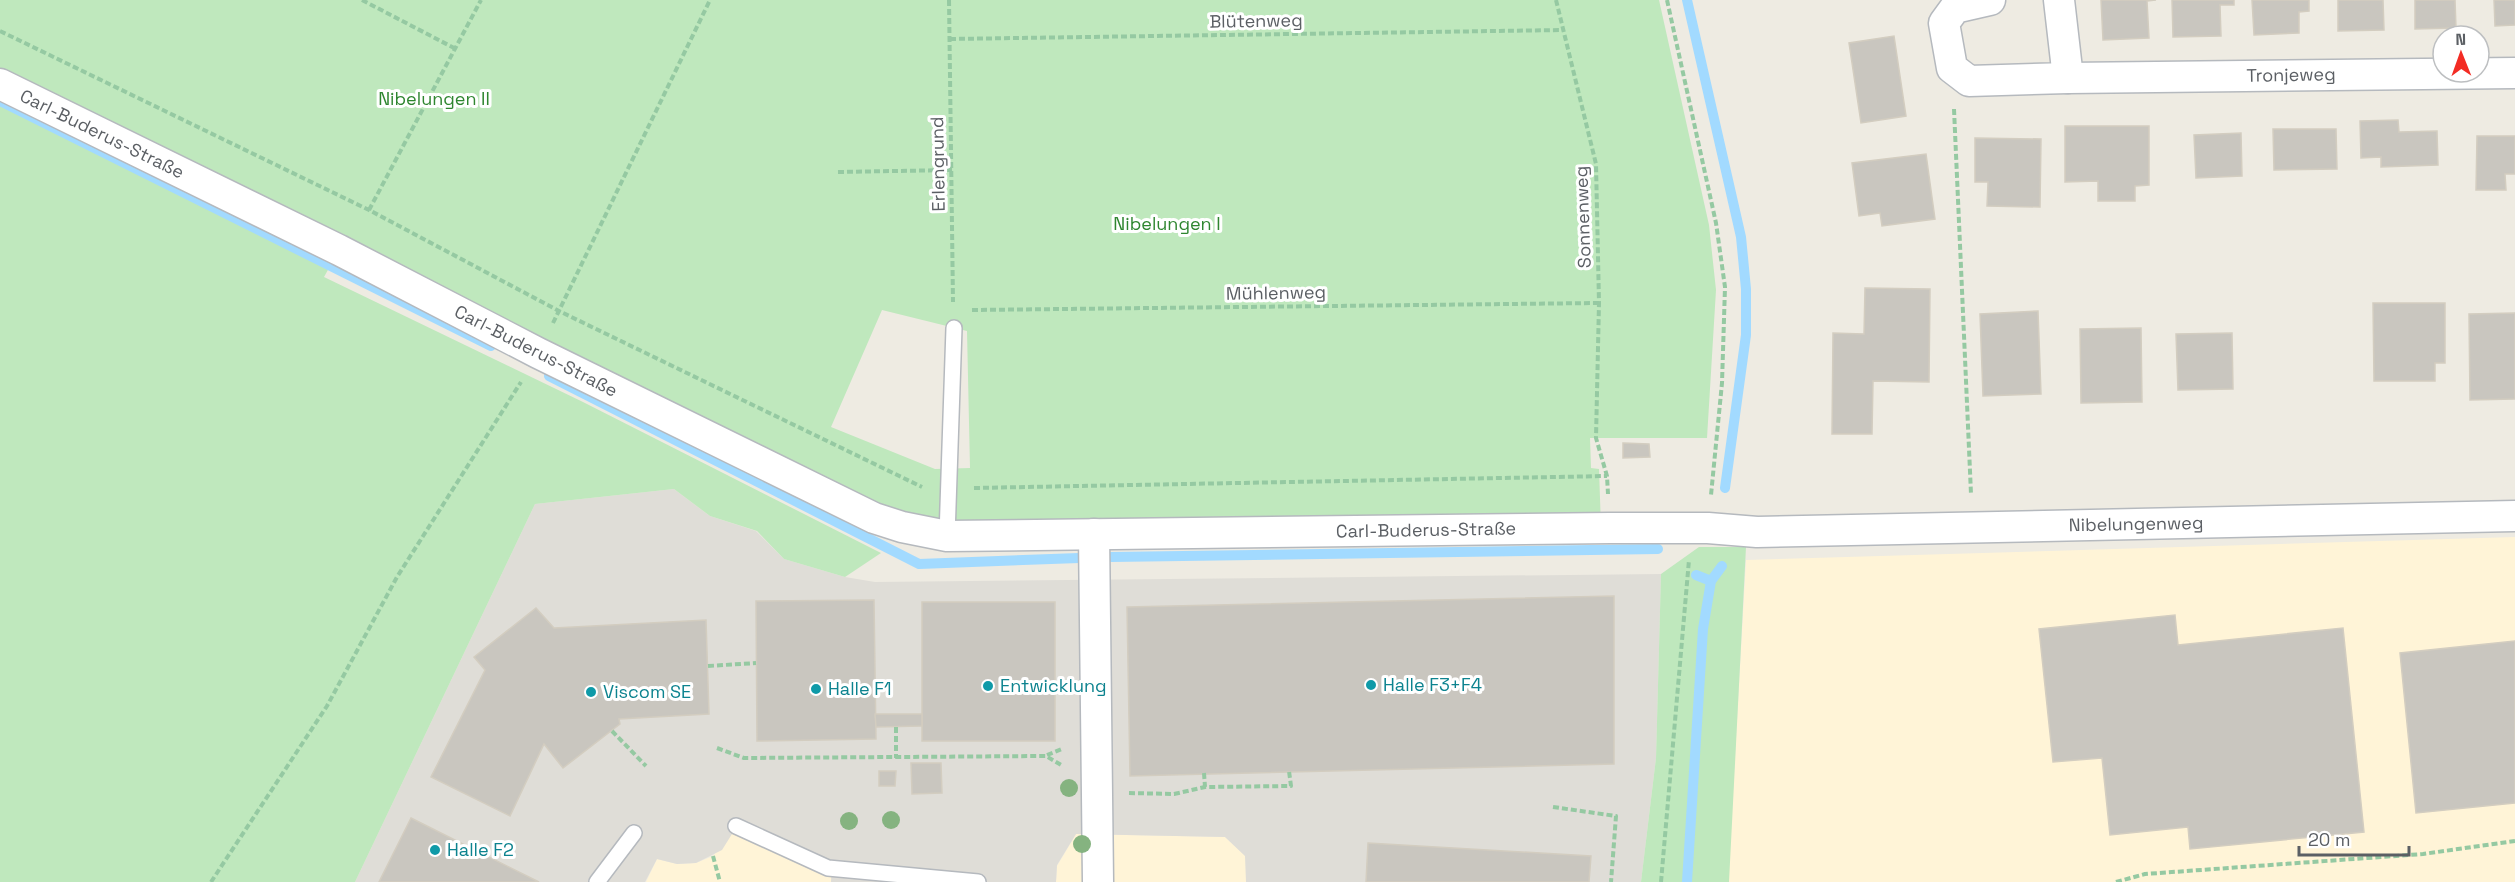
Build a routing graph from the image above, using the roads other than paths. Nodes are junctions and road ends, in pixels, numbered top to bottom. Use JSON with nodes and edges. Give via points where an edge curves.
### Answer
{"nodes":[{"id":1,"x":1990,"y":0,"type":"edge"},
{"id":2,"x":2059,"y":0,"type":"edge"},
{"id":3,"x":2515,"y":73,"type":"edge"},
{"id":4,"x":2068,"y":78,"type":"junction"},
{"id":5,"x":0,"y":84,"type":"edge"},
{"id":6,"x":954,"y":328,"type":"road end"},
{"id":7,"x":2515,"y":516,"type":"edge"},
{"id":8,"x":1757,"y":532,"type":"joint"},
{"id":9,"x":1094,"y":534,"type":"junction"},
{"id":10,"x":947,"y":536,"type":"junction"},
{"id":11,"x":736,"y":826,"type":"dead end"},
{"id":12,"x":634,"y":833,"type":"dead end"},
{"id":13,"x":597,"y":882,"type":"edge"},
{"id":14,"x":978,"y":882,"type":"edge"},
{"id":15,"x":1098,"y":882,"type":"edge"}],
"edges":[{"from":1,"to":4,"type":"street","name":"Tronjeweg","via":[[1955,8],[1944,22],[1952,68],[1969,81]]},
{"from":2,"to":4,"type":"street"},
{"from":3,"to":4,"type":"street","name":"Tronjeweg"},
{"from":5,"to":10,"type":"street","name":"Carl-Buderus-Straße","via":[[874,518]]},
{"from":6,"to":10,"type":"lane"},
{"from":7,"to":8,"type":"street","name":"Nibelungenweg"},
{"from":8,"to":9,"type":"street","name":"Carl-Buderus-Straße","via":[[1700,528]]},
{"from":9,"to":10,"type":"street","name":"Carl-Buderus-Straße"},
{"from":9,"to":15,"type":"street"},
{"from":11,"to":14,"type":"lane","via":[[828,868]]},
{"from":12,"to":13,"type":"lane"}]}
